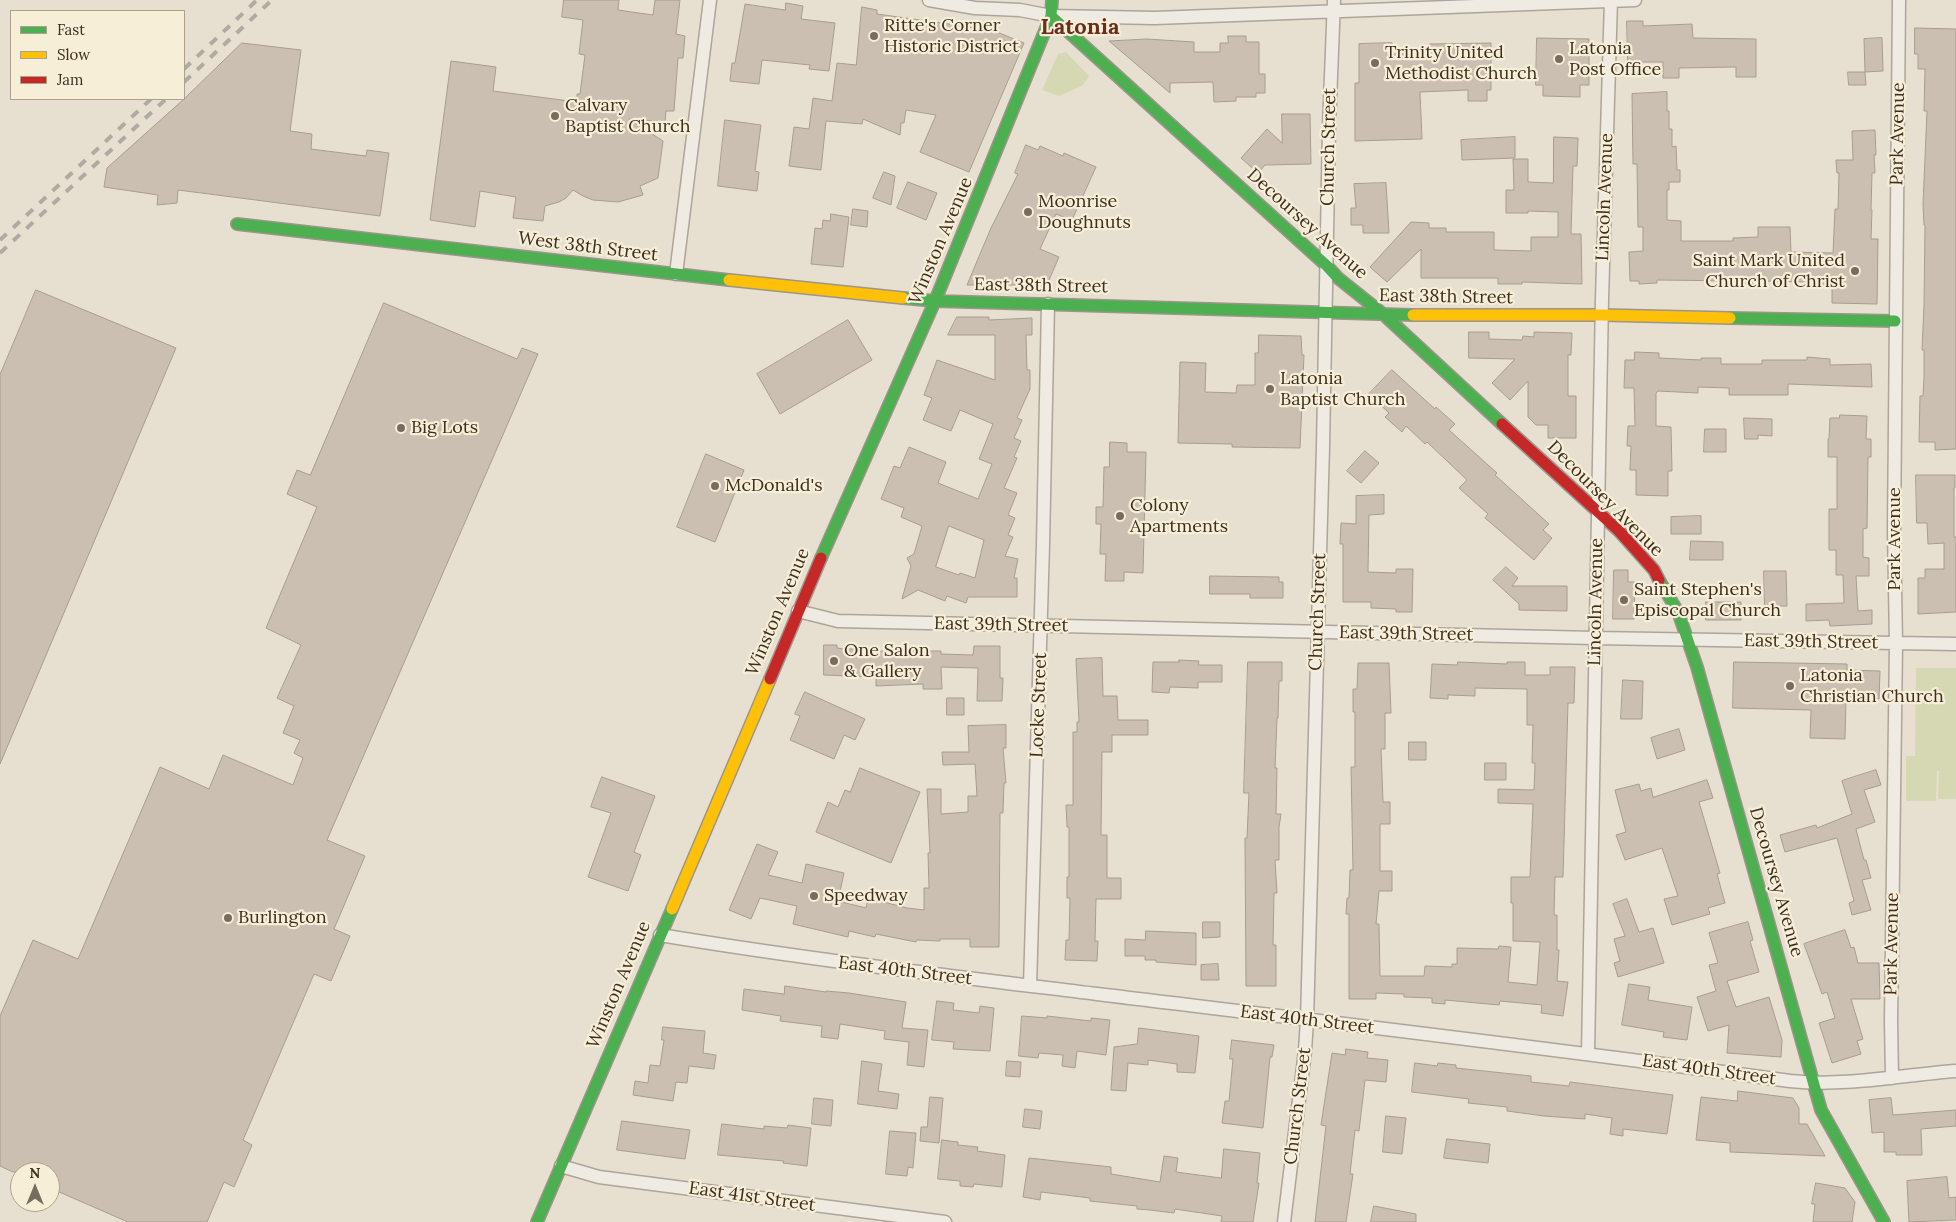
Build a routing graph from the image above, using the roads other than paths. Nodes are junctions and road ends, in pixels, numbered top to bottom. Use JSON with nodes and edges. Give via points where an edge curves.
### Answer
{"nodes":[{"id":1,"x":710,"y":0,"type":"edge"},
{"id":2,"x":929,"y":0,"type":"edge"},
{"id":3,"x":1052,"y":0,"type":"edge"},
{"id":4,"x":1611,"y":0,"type":"edge"},
{"id":5,"x":1635,"y":0,"type":"edge"},
{"id":6,"x":1899,"y":0,"type":"edge"},
{"id":7,"x":1334,"y":5,"type":"edge"},
{"id":8,"x":1051,"y":16,"type":"junction"},
{"id":9,"x":236,"y":224,"type":"dead end"},
{"id":10,"x":1327,"y":266,"type":"junction"},
{"id":11,"x":676,"y":274,"type":"junction"},
{"id":12,"x":936,"y":301,"type":"junction"},
{"id":13,"x":1048,"y":304,"type":"junction"},
{"id":14,"x":1326,"y":311,"type":"junction"},
{"id":15,"x":1383,"y":314,"type":"junction"},
{"id":16,"x":1602,"y":315,"type":"junction"},
{"id":17,"x":1896,"y":321,"type":"junction"},
{"id":18,"x":1598,"y":512,"type":"junction"},
{"id":19,"x":798,"y":611,"type":"junction"},
{"id":20,"x":1041,"y":626,"type":"junction"},
{"id":21,"x":1318,"y":632,"type":"junction"},
{"id":22,"x":1595,"y":638,"type":"junction"},
{"id":23,"x":1688,"y":640,"type":"junction"},
{"id":24,"x":1896,"y":644,"type":"junction"},
{"id":25,"x":1956,"y":644,"type":"edge"},
{"id":26,"x":660,"y":936,"type":"junction"},
{"id":27,"x":1030,"y":986,"type":"junction"},
{"id":28,"x":1307,"y":1020,"type":"junction"},
{"id":29,"x":1588,"y":1054,"type":"junction"},
{"id":30,"x":1956,"y":1070,"type":"edge"},
{"id":31,"x":1892,"y":1078,"type":"junction"},
{"id":32,"x":1813,"y":1084,"type":"junction"},
{"id":33,"x":561,"y":1166,"type":"junction"},
{"id":34,"x":537,"y":1222,"type":"edge"},
{"id":35,"x":946,"y":1222,"type":"edge"},
{"id":36,"x":1284,"y":1222,"type":"edge"},
{"id":37,"x":1884,"y":1222,"type":"edge"}],
"edges":[{"from":1,"to":11,"type":"street"},
{"from":2,"to":8,"type":"street"},
{"from":3,"to":8,"type":"main road"},
{"from":4,"to":5,"type":"street"},
{"from":4,"to":7,"type":"street"},
{"from":4,"to":16,"type":"street","name":"Lincoln Avenue"},
{"from":6,"to":17,"type":"street","name":"Park Avenue"},
{"from":7,"to":8,"type":"street","via":[[1155,18]]},
{"from":7,"to":10,"type":"street","name":"Church Street"},
{"from":8,"to":10,"type":"main road","name":"Decoursey Avenue"},
{"from":8,"to":12,"type":"main road","name":"Winston Avenue"},
{"from":9,"to":11,"type":"main road","name":"West 38th Street"},
{"from":10,"to":14,"type":"street","name":"Church Street"},
{"from":10,"to":15,"type":"main road","name":"Decoursey Avenue"},
{"from":11,"to":12,"type":"main road","name":"West 38th Street"},
{"from":12,"to":13,"type":"main road","name":"East 38th Street"},
{"from":12,"to":19,"type":"main road","name":"Winston Avenue"},
{"from":13,"to":14,"type":"main road","name":"East 38th Street"},
{"from":13,"to":20,"type":"street","name":"Locke Street"},
{"from":14,"to":15,"type":"main road","name":"East 38th Street"},
{"from":14,"to":21,"type":"street","name":"Church Street"},
{"from":15,"to":16,"type":"main road","name":"East 38th Street"},
{"from":15,"to":18,"type":"main road","name":"Decoursey Avenue"},
{"from":16,"to":17,"type":"main road","name":"East 38th Street"},
{"from":16,"to":18,"type":"street","name":"Lincoln Avenue"},
{"from":17,"to":24,"type":"street","name":"Park Avenue"},
{"from":18,"to":22,"type":"street","name":"Lincoln Avenue"},
{"from":18,"to":23,"type":"main road","name":"Decoursey Avenue","via":[[1654,570],[1678,612]]},
{"from":19,"to":20,"type":"street","name":"East 39th Street","via":[[838,621]]},
{"from":19,"to":26,"type":"main road","name":"Winston Avenue"},
{"from":20,"to":21,"type":"street","name":"East 39th Street"},
{"from":20,"to":27,"type":"street","name":"Locke Street"},
{"from":21,"to":22,"type":"street","name":"East 39th Street"},
{"from":21,"to":28,"type":"street","name":"Church Street"},
{"from":22,"to":23,"type":"street","name":"East 39th Street"},
{"from":22,"to":29,"type":"street","name":"Lincoln Avenue"},
{"from":23,"to":24,"type":"street","name":"East 39th Street"},
{"from":23,"to":32,"type":"main road","name":"Decoursey Avenue"},
{"from":24,"to":25,"type":"street","name":"East 39th Street"},
{"from":24,"to":31,"type":"street","name":"Park Avenue"},
{"from":26,"to":27,"type":"street","name":"East 40th Street","via":[[885,969]]},
{"from":26,"to":33,"type":"main road","name":"Winston Avenue"},
{"from":27,"to":28,"type":"street","name":"East 40th Street"},
{"from":28,"to":29,"type":"street","name":"East 40th Street"},
{"from":28,"to":36,"type":"street","name":"Church Street"},
{"from":29,"to":32,"type":"street","name":"East 40th Street"},
{"from":30,"to":31,"type":"street","name":"East 40th Street"},
{"from":31,"to":32,"type":"street","name":"East 40th Street"},
{"from":32,"to":37,"type":"main road","name":"Decoursey Avenue","via":[[1821,1110]]},
{"from":33,"to":34,"type":"main road","name":"Winston Avenue"},
{"from":33,"to":35,"type":"street","name":"East 41st Street","via":[[599,1177]]}]}
